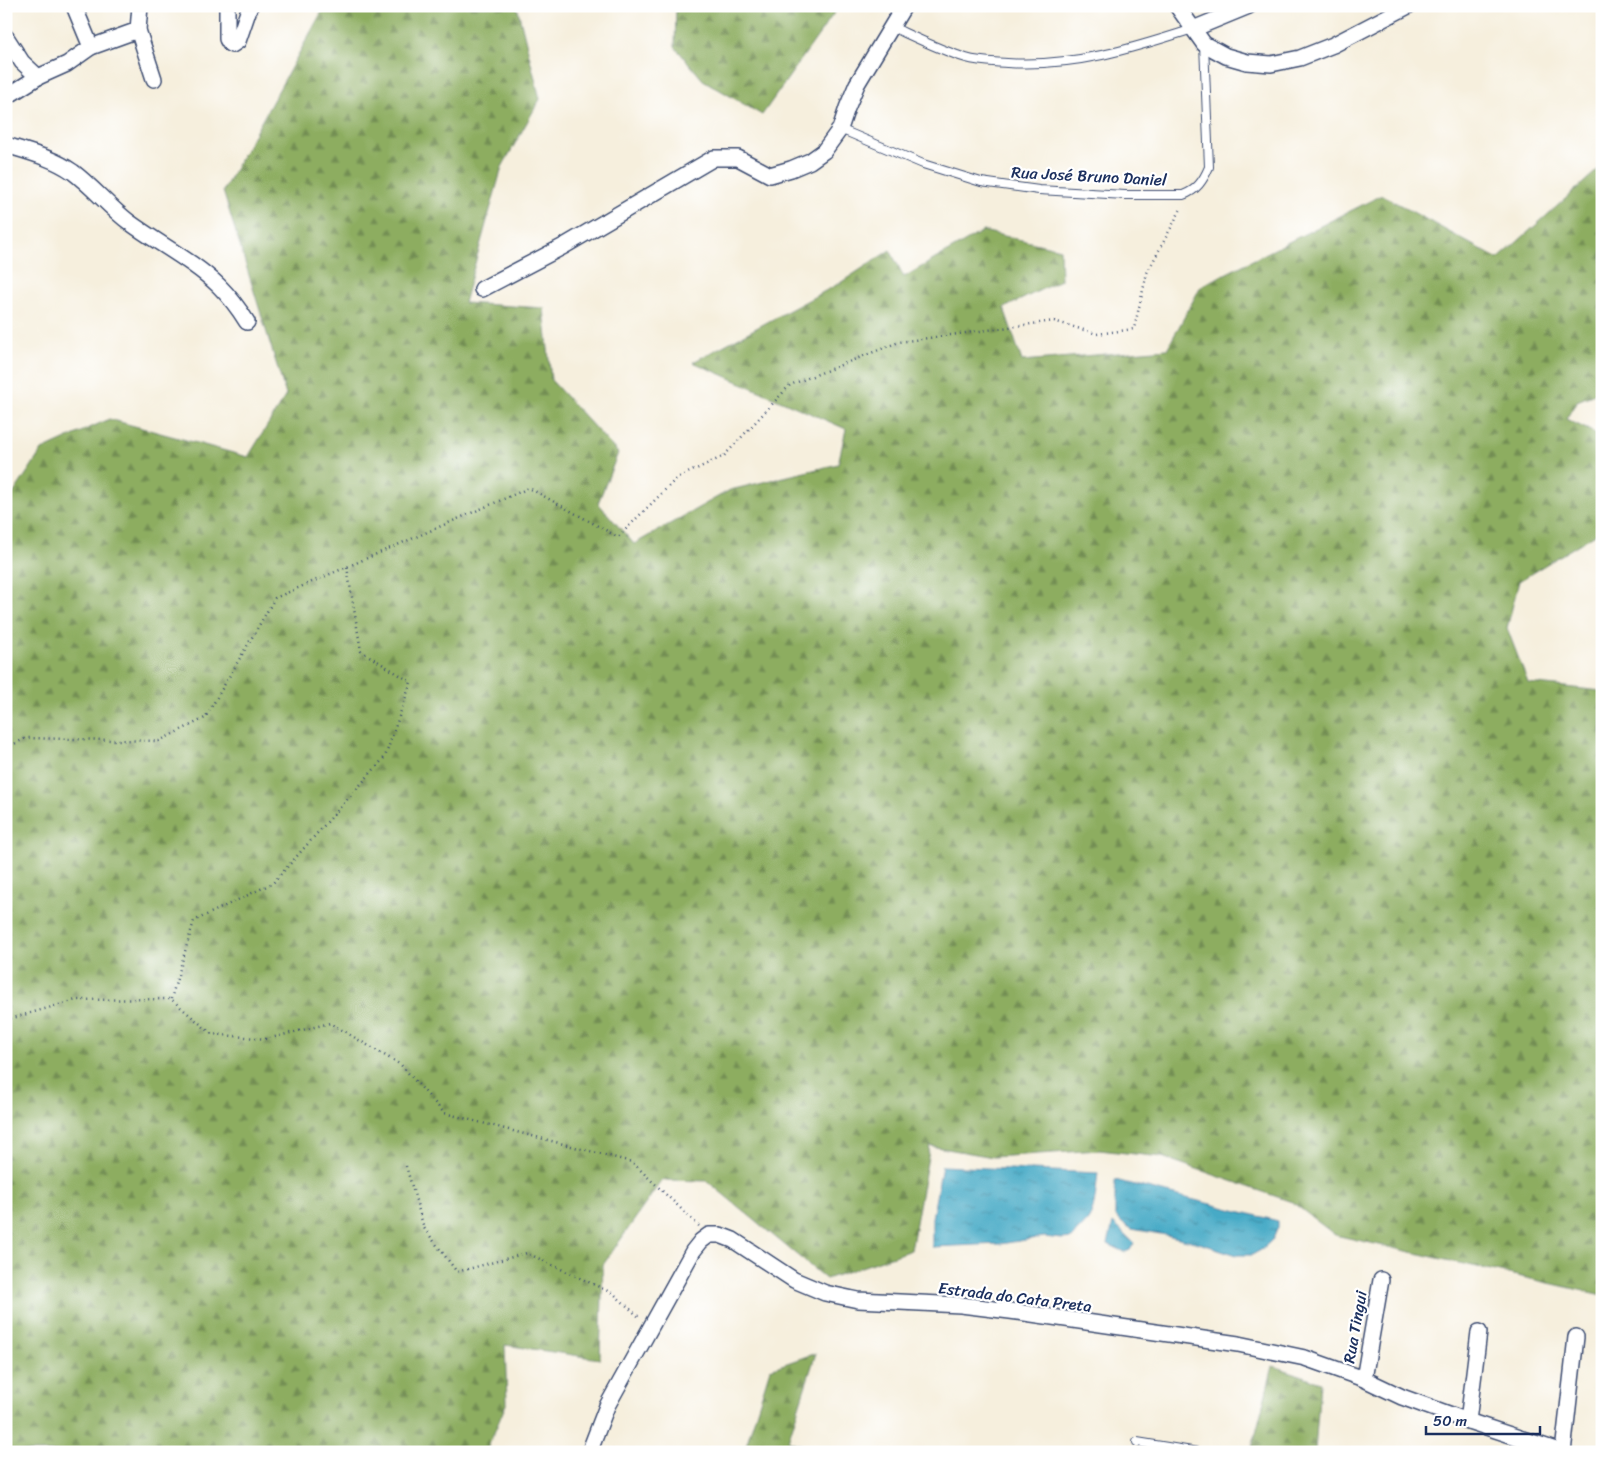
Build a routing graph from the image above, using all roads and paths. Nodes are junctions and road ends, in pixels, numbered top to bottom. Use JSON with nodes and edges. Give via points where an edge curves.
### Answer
{"nodes":[{"id":1,"x":74,"y":6,"type":"edge"},
{"id":2,"x":140,"y":6,"type":"edge"},
{"id":3,"x":227,"y":6,"type":"edge"},
{"id":4,"x":250,"y":6,"type":"edge"},
{"id":5,"x":904,"y":6,"type":"edge"},
{"id":6,"x":1177,"y":6,"type":"edge"},
{"id":7,"x":1249,"y":6,"type":"edge"},
{"id":8,"x":1408,"y":6,"type":"edge"},
{"id":9,"x":892,"y":27,"type":"junction"},
{"id":10,"x":1193,"y":29,"type":"junction"},
{"id":11,"x":138,"y":30,"type":"junction"},
{"id":12,"x":6,"y":37,"type":"edge"},
{"id":13,"x":1204,"y":44,"type":"junction"},
{"id":14,"x":91,"y":47,"type":"junction"},
{"id":15,"x":38,"y":77,"type":"junction"},
{"id":16,"x":154,"y":79,"type":"dead end"},
{"id":17,"x":6,"y":97,"type":"edge"},
{"id":18,"x":840,"y":129,"type":"junction"},
{"id":19,"x":6,"y":145,"type":"edge"},
{"id":20,"x":1190,"y":192,"type":"junction"},
{"id":21,"x":482,"y":289,"type":"dead end"},
{"id":22,"x":247,"y":322,"type":"dead end"},
{"id":23,"x":347,"y":567,"type":"junction"},
{"id":24,"x":6,"y":748,"type":"edge"},
{"id":25,"x":171,"y":999,"type":"junction"},
{"id":26,"x":6,"y":1020,"type":"edge"},
{"id":27,"x":406,"y":1166,"type":"dead end"},
{"id":28,"x":709,"y":1235,"type":"junction"},
{"id":29,"x":1381,"y":1280,"type":"dead end"},
{"id":30,"x":651,"y":1328,"type":"junction"},
{"id":31,"x":1479,"y":1332,"type":"dead end"},
{"id":32,"x":1576,"y":1337,"type":"dead end"},
{"id":33,"x":1364,"y":1379,"type":"junction"},
{"id":34,"x":1468,"y":1421,"type":"junction"},
{"id":35,"x":1137,"y":1442,"type":"dead end"},
{"id":36,"x":590,"y":1452,"type":"edge"},
{"id":37,"x":1198,"y":1452,"type":"edge"},
{"id":38,"x":1562,"y":1452,"type":"edge"}],
"edges":[{"from":1,"to":14,"type":"street"},
{"from":2,"to":11,"type":"street"},
{"from":3,"to":4,"type":"street","via":[[227,39],[232,45],[238,41]]},
{"from":5,"to":9,"type":"street"},
{"from":6,"to":10,"type":"street"},
{"from":7,"to":10,"type":"street"},
{"from":8,"to":13,"type":"street","via":[[1333,45],[1300,58],[1271,64],[1226,56]]},
{"from":9,"to":10,"type":"lane","via":[[967,58],[1021,64],[1105,55]]},
{"from":9,"to":18,"type":"street","via":[[857,84]]},
{"from":10,"to":13,"type":"street"},
{"from":11,"to":14,"type":"street"},
{"from":11,"to":16,"type":"street"},
{"from":12,"to":15,"type":"street","via":[[22,62]]},
{"from":13,"to":20,"type":"lane","via":[[1209,168],[1203,182]]},
{"from":14,"to":15,"type":"street","via":[[67,64]]},
{"from":15,"to":17,"type":"street"},
{"from":18,"to":20,"type":"lane","name":"Rua José Bruno Daniel","via":[[923,164],[981,182],[1039,190],[1124,195],[1183,195]]},
{"from":18,"to":21,"type":"street","via":[[824,151],[810,161],[770,175],[738,158],[714,158],[564,246]]},
{"from":19,"to":22,"type":"street","via":[[50,159],[72,171],[128,222],[200,270],[236,304]]},
{"from":20,"to":23,"type":"path","via":[[1147,273],[1134,329],[1097,334],[1054,321],[899,342],[790,385],[724,456],[677,478],[618,537],[530,488]]},
{"from":23,"to":24,"type":"path","via":[[275,598],[205,718],[160,741],[26,738]]},
{"from":23,"to":25,"type":"path","via":[[361,652],[411,682],[385,757],[273,883],[194,921]]},
{"from":25,"to":26,"type":"path","via":[[76,1000]]},
{"from":25,"to":28,"type":"path","via":[[212,1034],[267,1039],[330,1022],[401,1065],[444,1113],[632,1162]]},
{"from":27,"to":30,"type":"path","via":[[424,1228],[458,1272],[527,1252],[614,1294]]},
{"from":28,"to":30,"type":"street","via":[[693,1251]]},
{"from":28,"to":33,"type":"street","name":"Estrada do Cata Preta","via":[[734,1240],[794,1280],[833,1295],[858,1300],[961,1305],[1238,1344],[1305,1358]]},
{"from":29,"to":33,"type":"street","name":"Rua Tingui"},
{"from":30,"to":36,"type":"street","via":[[607,1406]]},
{"from":31,"to":34,"type":"street"},
{"from":32,"to":38,"type":"street"},
{"from":33,"to":34,"type":"street","name":"Estrada do Cata Preta"},
{"from":34,"to":38,"type":"street","name":"Estrada do Cata Preta"},
{"from":35,"to":37,"type":"lane"}]}
